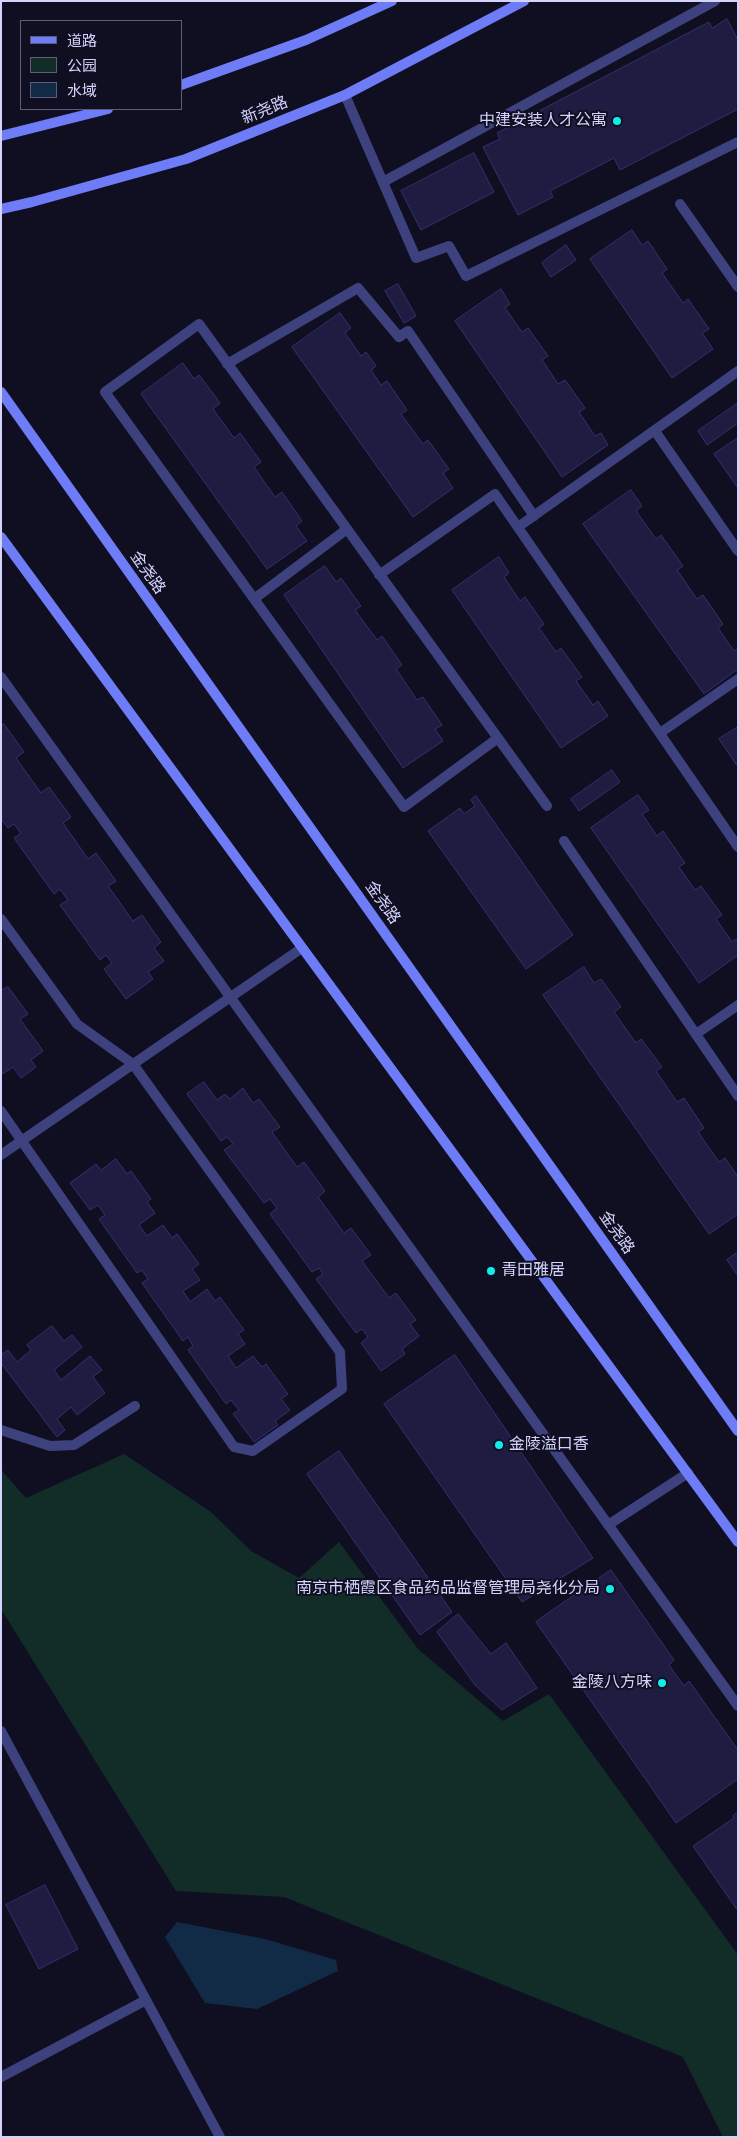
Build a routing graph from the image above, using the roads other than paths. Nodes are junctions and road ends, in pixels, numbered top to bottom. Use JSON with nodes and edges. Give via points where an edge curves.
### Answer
{"nodes":[{"id":1,"x":392,"y":1,"type":"edge"},
{"id":2,"x":524,"y":1,"type":"edge"},
{"id":3,"x":715,"y":1,"type":"edge"},
{"id":4,"x":182,"y":86,"type":"edge"},
{"id":5,"x":345,"y":94,"type":"junction"},
{"id":6,"x":104,"y":110,"type":"edge"},
{"id":7,"x":1,"y":136,"type":"edge"},
{"id":8,"x":738,"y":142,"type":"edge"},
{"id":9,"x":383,"y":182,"type":"junction"},
{"id":10,"x":680,"y":204,"type":"dead end"},
{"id":11,"x":1,"y":209,"type":"edge"},
{"id":12,"x":738,"y":287,"type":"edge"},
{"id":13,"x":227,"y":364,"type":"junction"},
{"id":14,"x":738,"y":371,"type":"edge"},
{"id":15,"x":1,"y":392,"type":"edge"},
{"id":16,"x":654,"y":431,"type":"junction"},
{"id":17,"x":534,"y":516,"type":"junction"},
{"id":18,"x":518,"y":527,"type":"junction"},
{"id":19,"x":347,"y":530,"type":"junction"},
{"id":20,"x":1,"y":537,"type":"edge"},
{"id":21,"x":738,"y":551,"type":"edge"},
{"id":22,"x":379,"y":575,"type":"junction"},
{"id":23,"x":254,"y":599,"type":"junction"},
{"id":24,"x":1,"y":677,"type":"edge"},
{"id":25,"x":738,"y":679,"type":"edge"},
{"id":26,"x":660,"y":733,"type":"junction"},
{"id":27,"x":498,"y":738,"type":"junction"},
{"id":28,"x":547,"y":806,"type":"dead end"},
{"id":29,"x":564,"y":841,"type":"dead end"},
{"id":30,"x":738,"y":847,"type":"edge"},
{"id":31,"x":1,"y":919,"type":"edge"},
{"id":32,"x":302,"y":948,"type":"junction"},
{"id":33,"x":231,"y":998,"type":"junction"},
{"id":34,"x":738,"y":1005,"type":"edge"},
{"id":35,"x":696,"y":1034,"type":"junction"},
{"id":36,"x":133,"y":1064,"type":"junction"},
{"id":37,"x":738,"y":1096,"type":"edge"},
{"id":38,"x":1,"y":1111,"type":"edge"},
{"id":39,"x":22,"y":1141,"type":"junction"},
{"id":40,"x":1,"y":1155,"type":"edge"},
{"id":41,"x":134,"y":1406,"type":"dead end"},
{"id":42,"x":1,"y":1430,"type":"edge"},
{"id":43,"x":738,"y":1431,"type":"edge"},
{"id":44,"x":688,"y":1473,"type":"junction"},
{"id":45,"x":608,"y":1525,"type":"junction"},
{"id":46,"x":738,"y":1542,"type":"edge"},
{"id":47,"x":738,"y":1706,"type":"edge"},
{"id":48,"x":1,"y":1731,"type":"edge"},
{"id":49,"x":146,"y":2000,"type":"junction"},
{"id":50,"x":1,"y":2077,"type":"edge"},
{"id":51,"x":220,"y":2137,"type":"edge"}],
"edges":[{"from":1,"to":4,"type":"main road","via":[[306,40]]},
{"from":2,"to":5,"type":"main road","name":"新尧路"},
{"from":3,"to":9,"type":"street"},
{"from":5,"to":9,"type":"street"},
{"from":5,"to":11,"type":"main road","name":"新尧路","via":[[186,159]]},
{"from":6,"to":7,"type":"main road"},
{"from":8,"to":9,"type":"street","via":[[466,276],[449,246],[416,258]]},
{"from":10,"to":12,"type":"street"},
{"from":13,"to":17,"type":"street","via":[[358,288],[399,337],[408,331]]},
{"from":13,"to":19,"type":"street"},
{"from":13,"to":23,"type":"street","via":[[199,324],[105,392]]},
{"from":14,"to":16,"type":"street"},
{"from":15,"to":43,"type":"main road","name":"金尧路"},
{"from":16,"to":17,"type":"street"},
{"from":16,"to":21,"type":"street"},
{"from":17,"to":18,"type":"street"},
{"from":18,"to":22,"type":"street","via":[[495,494]]},
{"from":18,"to":26,"type":"street"},
{"from":19,"to":22,"type":"street"},
{"from":19,"to":23,"type":"street"},
{"from":20,"to":32,"type":"main road"},
{"from":22,"to":27,"type":"street"},
{"from":23,"to":27,"type":"street","via":[[404,807]]},
{"from":24,"to":33,"type":"street"},
{"from":25,"to":26,"type":"street"},
{"from":26,"to":30,"type":"street"},
{"from":27,"to":28,"type":"street"},
{"from":29,"to":35,"type":"street"},
{"from":31,"to":36,"type":"street","via":[[77,1024]]},
{"from":32,"to":33,"type":"street"},
{"from":32,"to":44,"type":"main road"},
{"from":33,"to":36,"type":"street"},
{"from":33,"to":45,"type":"street"},
{"from":34,"to":35,"type":"street"},
{"from":35,"to":37,"type":"street"},
{"from":36,"to":39,"type":"street"},
{"from":36,"to":39,"type":"street","via":[[340,1352],[342,1389],[253,1451],[234,1447]]},
{"from":38,"to":39,"type":"street"},
{"from":39,"to":40,"type":"street"},
{"from":41,"to":42,"type":"street","via":[[74,1445],[50,1446]]},
{"from":44,"to":45,"type":"street"},
{"from":44,"to":46,"type":"main road"},
{"from":45,"to":47,"type":"street"},
{"from":48,"to":49,"type":"street"},
{"from":49,"to":50,"type":"street"},
{"from":49,"to":51,"type":"street"}]}
